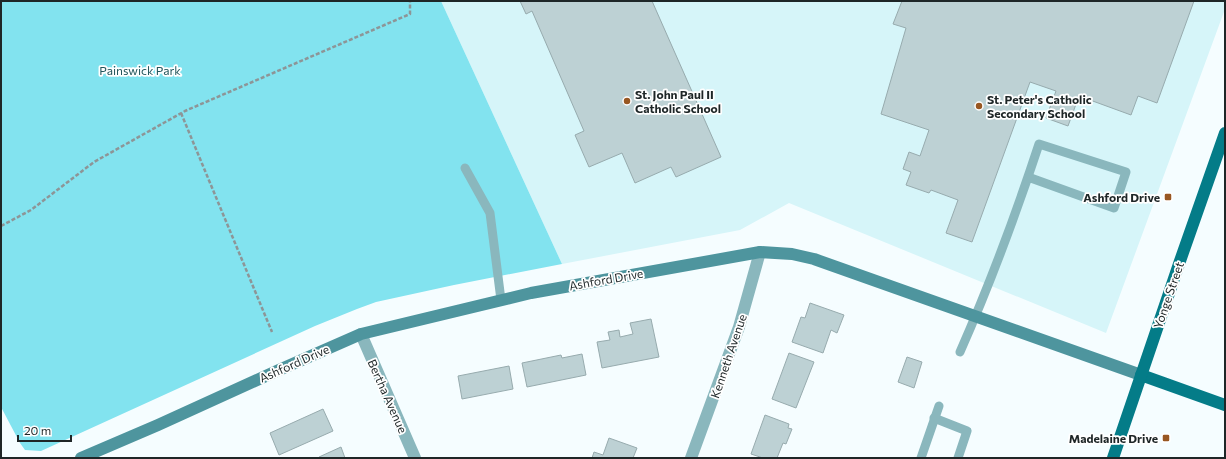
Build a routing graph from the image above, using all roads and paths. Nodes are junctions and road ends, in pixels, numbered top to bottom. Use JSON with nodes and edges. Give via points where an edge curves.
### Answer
{"nodes":[{"id":1,"x":410,"y":1,"type":"edge"},
{"id":2,"x":181,"y":113,"type":"junction"},
{"id":3,"x":1225,"y":133,"type":"edge"},
{"id":4,"x":465,"y":168,"type":"dead end"},
{"id":5,"x":1028,"y":177,"type":"junction"},
{"id":6,"x":1,"y":226,"type":"edge"},
{"id":7,"x":760,"y":252,"type":"junction"},
{"id":8,"x":501,"y":300,"type":"junction"},
{"id":9,"x":975,"y":316,"type":"junction"},
{"id":10,"x":272,"y":332,"type":"dead end"},
{"id":11,"x":361,"y":334,"type":"junction"},
{"id":12,"x":960,"y":352,"type":"dead end"},
{"id":13,"x":1141,"y":375,"type":"junction"},
{"id":14,"x":1225,"y":405,"type":"edge"},
{"id":15,"x":939,"y":406,"type":"dead end"},
{"id":16,"x":934,"y":418,"type":"junction"},
{"id":17,"x":81,"y":458,"type":"edge"},
{"id":18,"x":415,"y":458,"type":"edge"},
{"id":19,"x":691,"y":458,"type":"edge"},
{"id":20,"x":921,"y":458,"type":"edge"},
{"id":21,"x":958,"y":458,"type":"edge"},
{"id":22,"x":1113,"y":458,"type":"edge"}],
"edges":[{"from":1,"to":2,"type":"path","via":[[410,14]]},
{"from":2,"to":6,"type":"path","via":[[94,162],[31,210]]},
{"from":2,"to":10,"type":"path"},
{"from":3,"to":13,"type":"main road","name":"Yonge Street"},
{"from":4,"to":8,"type":"lane","via":[[490,213]]},
{"from":5,"to":5,"type":"lane","via":[[1039,144],[1126,172],[1114,208]]},
{"from":5,"to":9,"type":"lane"},
{"from":7,"to":8,"type":"main road","name":"Ashford Drive"},
{"from":7,"to":9,"type":"main road","name":"Ashford Drive","via":[[792,254],[814,259]]},
{"from":7,"to":19,"type":"street","name":"Kenneth Avenue","via":[[739,327]]},
{"from":8,"to":11,"type":"main road","name":"Ashford Drive"},
{"from":9,"to":12,"type":"lane"},
{"from":9,"to":13,"type":"main road","name":"Ashford Drive"},
{"from":11,"to":17,"type":"main road","name":"Ashford Drive"},
{"from":11,"to":18,"type":"street","name":"Bertha Avenue"},
{"from":13,"to":14,"type":"main road"},
{"from":13,"to":22,"type":"main road","name":"Yonge Street"},
{"from":15,"to":16,"type":"lane"},
{"from":16,"to":20,"type":"lane"},
{"from":16,"to":21,"type":"lane","via":[[967,431]]}]}
